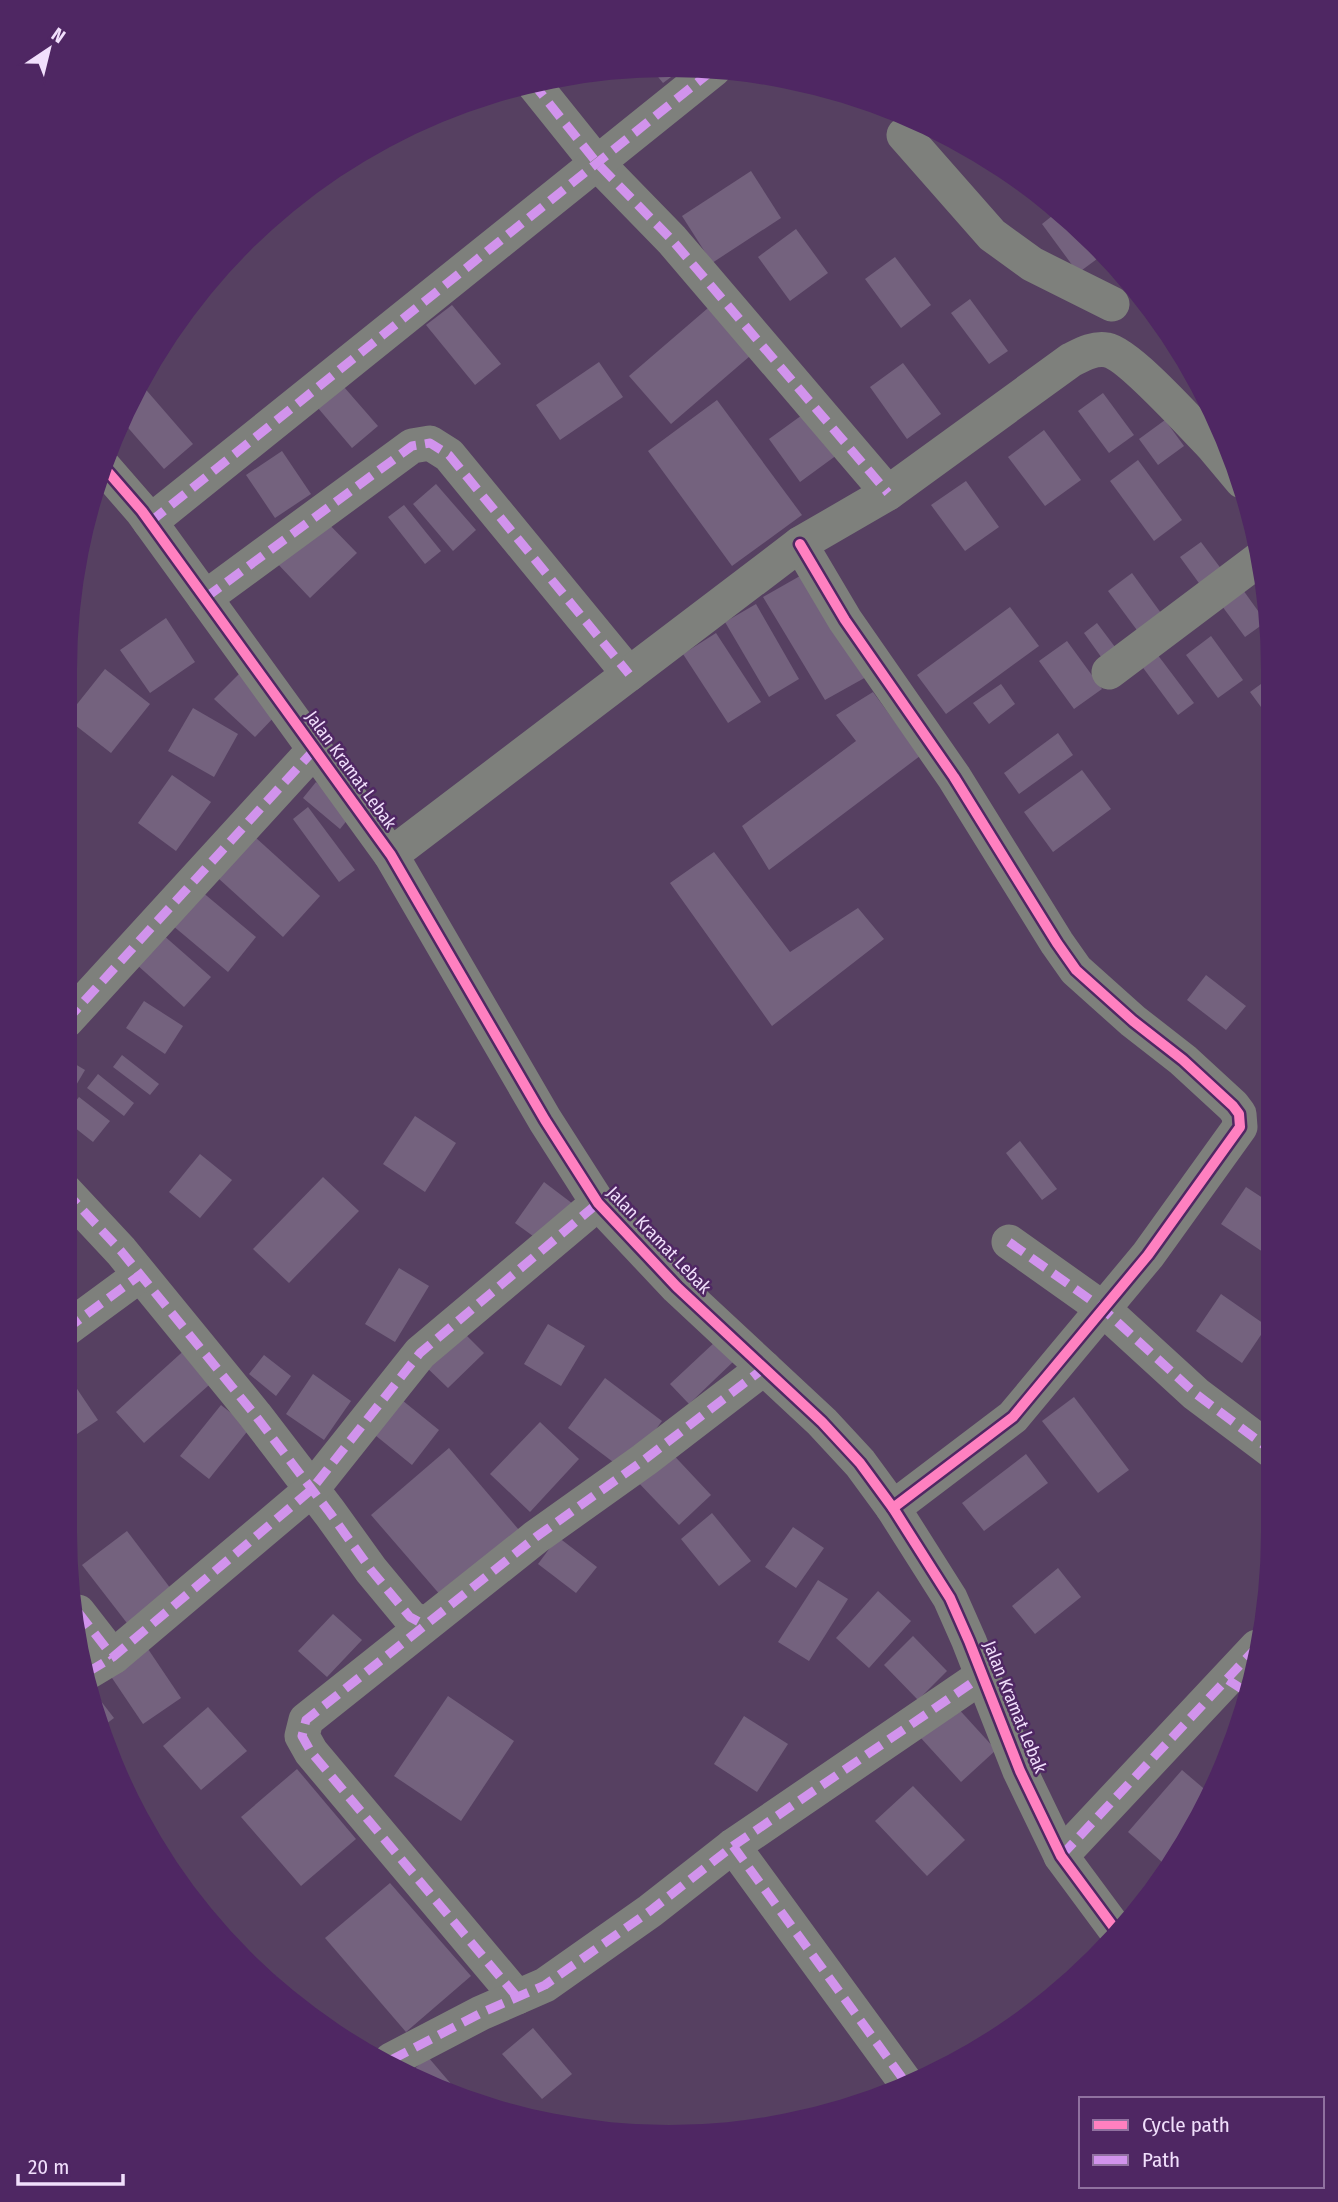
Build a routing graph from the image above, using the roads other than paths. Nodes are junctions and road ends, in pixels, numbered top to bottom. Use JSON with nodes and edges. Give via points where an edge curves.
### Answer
{"nodes":[{"id":1,"x":703,"y":78,"type":"edge"},
{"id":2,"x":540,"y":91,"type":"edge"},
{"id":3,"x":904,"y":135,"type":"dead end"},
{"id":4,"x":597,"y":163,"type":"junction"},
{"id":5,"x":1120,"y":290,"type":"edge"},
{"id":6,"x":1093,"y":349,"type":"junction"},
{"id":7,"x":1214,"y":437,"type":"edge"},
{"id":8,"x":110,"y":474,"type":"edge"},
{"id":9,"x":888,"y":493,"type":"junction"},
{"id":10,"x":150,"y":522,"type":"junction"},
{"id":11,"x":800,"y":544,"type":"junction"},
{"id":12,"x":1252,"y":565,"type":"edge"},
{"id":13,"x":205,"y":598,"type":"junction"},
{"id":14,"x":1109,"y":672,"type":"dead end"},
{"id":15,"x":629,"y":674,"type":"junction"},
{"id":16,"x":314,"y":750,"type":"junction"},
{"id":17,"x":391,"y":855,"type":"junction"},
{"id":18,"x":77,"y":1007,"type":"edge"},
{"id":19,"x":598,"y":1203,"type":"junction"},
{"id":20,"x":77,"y":1204,"type":"edge"},
{"id":21,"x":1009,"y":1242,"type":"dead end"},
{"id":22,"x":140,"y":1275,"type":"junction"},
{"id":23,"x":1102,"y":1308,"type":"junction"},
{"id":24,"x":77,"y":1321,"type":"edge"},
{"id":25,"x":764,"y":1368,"type":"junction"},
{"id":26,"x":1261,"y":1443,"type":"edge"},
{"id":27,"x":311,"y":1490,"type":"junction"},
{"id":28,"x":893,"y":1508,"type":"junction"},
{"id":29,"x":426,"y":1623,"type":"junction"},
{"id":30,"x":85,"y":1628,"type":"edge"},
{"id":31,"x":100,"y":1664,"type":"edge"},
{"id":32,"x":982,"y":1676,"type":"junction"},
{"id":33,"x":1238,"y":1686,"type":"edge"},
{"id":34,"x":733,"y":1846,"type":"junction"},
{"id":35,"x":1061,"y":1857,"type":"junction"},
{"id":36,"x":1112,"y":1925,"type":"edge"},
{"id":37,"x":517,"y":1997,"type":"junction"},
{"id":38,"x":395,"y":2058,"type":"edge"},
{"id":39,"x":902,"y":2077,"type":"edge"}],
"edges":[{"from":1,"to":4,"type":"street"},
{"from":2,"to":4,"type":"street"},
{"from":3,"to":5,"type":"street","via":[[992,235],[1032,264]]},
{"from":4,"to":9,"type":"street","via":[[672,240]]},
{"from":4,"to":10,"type":"street"},
{"from":5,"to":6,"type":"street"},
{"from":6,"to":7,"type":"street","via":[[1110,351],[1124,360]]},
{"from":6,"to":9,"type":"street","via":[[1071,360]]},
{"from":8,"to":10,"type":"street","name":"Jalan Kramat Lebak"},
{"from":9,"to":11,"type":"street"},
{"from":10,"to":13,"type":"street","name":"Jalan Kramat Lebak"},
{"from":11,"to":15,"type":"street"},
{"from":11,"to":23,"type":"street","via":[[845,620],[954,777],[1076,970],[1239,1114],[1240,1127],[1148,1255]]},
{"from":12,"to":14,"type":"street"},
{"from":13,"to":15,"type":"street","via":[[412,446],[430,443],[449,455]]},
{"from":13,"to":16,"type":"street","name":"Jalan Kramat Lebak"},
{"from":15,"to":17,"type":"street"},
{"from":16,"to":17,"type":"street","name":"Jalan Kramat Lebak"},
{"from":16,"to":18,"type":"street"},
{"from":17,"to":19,"type":"street","name":"Jalan Kramat Lebak"},
{"from":19,"to":25,"type":"street","name":"Jalan Kramat Lebak","via":[[677,1287]]},
{"from":19,"to":27,"type":"street","via":[[420,1353]]},
{"from":20,"to":22,"type":"street"},
{"from":21,"to":23,"type":"street"},
{"from":22,"to":24,"type":"street"},
{"from":22,"to":27,"type":"street"},
{"from":23,"to":26,"type":"street","via":[[1196,1394]]},
{"from":23,"to":28,"type":"street","via":[[1013,1416]]},
{"from":25,"to":28,"type":"street","name":"Jalan Kramat Lebak","via":[[822,1422]]},
{"from":25,"to":29,"type":"street"},
{"from":27,"to":29,"type":"street","via":[[410,1617]]},
{"from":27,"to":31,"type":"street"},
{"from":28,"to":32,"type":"street","name":"Jalan Kramat Lebak","via":[[950,1598]]},
{"from":29,"to":37,"type":"street","via":[[306,1720],[302,1736],[310,1752]]},
{"from":30,"to":31,"type":"street"},
{"from":32,"to":34,"type":"street"},
{"from":32,"to":35,"type":"street","name":"Jalan Kramat Lebak"},
{"from":33,"to":35,"type":"street"},
{"from":34,"to":37,"type":"street","via":[[597,1950],[545,1985]]},
{"from":34,"to":39,"type":"street"},
{"from":35,"to":36,"type":"street","name":"Jalan Kramat Lebak"},
{"from":37,"to":38,"type":"street"}]}
